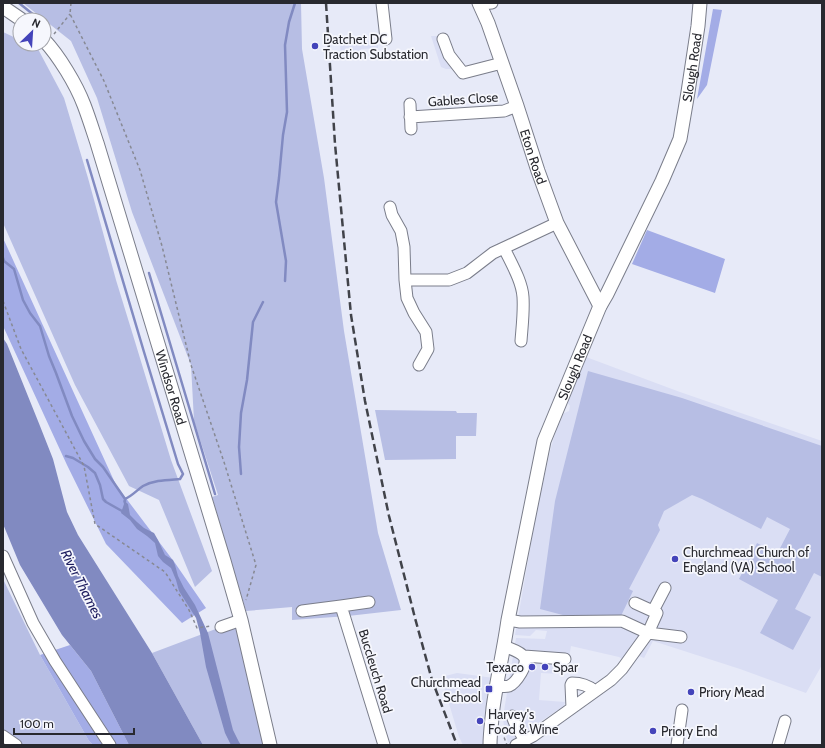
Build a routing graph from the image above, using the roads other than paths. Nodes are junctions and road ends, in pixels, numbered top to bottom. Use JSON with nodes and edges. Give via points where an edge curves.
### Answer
{"nodes":[{"id":1,"x":382,"y":3,"type":"edge"},
{"id":2,"x":484,"y":3,"type":"edge"},
{"id":3,"x":700,"y":3,"type":"edge"},
{"id":4,"x":3,"y":7,"type":"edge"},
{"id":5,"x":12,"y":13,"type":"edge"},
{"id":6,"x":386,"y":39,"type":"dead end"},
{"id":7,"x":444,"y":39,"type":"dead end"},
{"id":8,"x":52,"y":51,"type":"edge"},
{"id":9,"x":502,"y":63,"type":"junction"},
{"id":10,"x":410,"y":104,"type":"dead end"},
{"id":11,"x":517,"y":106,"type":"junction"},
{"id":12,"x":410,"y":117,"type":"junction"},
{"id":13,"x":411,"y":128,"type":"dead end"},
{"id":14,"x":390,"y":207,"type":"dead end"},
{"id":15,"x":557,"y":223,"type":"junction"},
{"id":16,"x":504,"y":248,"type":"junction"},
{"id":17,"x":405,"y":280,"type":"junction"},
{"id":18,"x":600,"y":306,"type":"junction"},
{"id":19,"x":521,"y":341,"type":"dead end"},
{"id":20,"x":420,"y":365,"type":"dead end"},
{"id":21,"x":3,"y":556,"type":"edge"},
{"id":22,"x":664,"y":588,"type":"dead end"},
{"id":23,"x":369,"y":602,"type":"dead end"},
{"id":24,"x":635,"y":603,"type":"dead end"},
{"id":25,"x":341,"y":606,"type":"junction"},
{"id":26,"x":302,"y":611,"type":"dead end"},
{"id":27,"x":653,"y":611,"type":"junction"},
{"id":28,"x":241,"y":620,"type":"junction"},
{"id":29,"x":508,"y":620,"type":"junction"},
{"id":30,"x":221,"y":627,"type":"dead end"},
{"id":31,"x":648,"y":633,"type":"junction"},
{"id":32,"x":682,"y":638,"type":"dead end"},
{"id":33,"x":504,"y":646,"type":"junction"},
{"id":34,"x":524,"y":656,"type":"junction"},
{"id":35,"x":565,"y":659,"type":"dead end"},
{"id":36,"x":496,"y":686,"type":"junction"},
{"id":37,"x":595,"y":691,"type":"junction"},
{"id":38,"x":572,"y":708,"type":"junction"},
{"id":39,"x":682,"y":710,"type":"dead end"},
{"id":40,"x":512,"y":716,"type":"dead end"},
{"id":41,"x":785,"y":721,"type":"dead end"},
{"id":42,"x":3,"y":736,"type":"edge"},
{"id":43,"x":520,"y":742,"type":"edge"},
{"id":44,"x":16,"y":745,"type":"edge"},
{"id":45,"x":110,"y":745,"type":"edge"},
{"id":46,"x":270,"y":745,"type":"edge"},
{"id":47,"x":384,"y":745,"type":"edge"},
{"id":48,"x":490,"y":745,"type":"edge"},
{"id":49,"x":677,"y":745,"type":"edge"},
{"id":50,"x":778,"y":745,"type":"edge"}],
"edges":[{"from":1,"to":6,"type":"street"},
{"from":2,"to":9,"type":"main road","name":"Eton Road"},
{"from":3,"to":18,"type":"main road","name":"Slough Road","via":[[680,139],[659,188]]},
{"from":4,"to":5,"type":"main road"},
{"from":7,"to":9,"type":"street","via":[[449,55],[463,73]]},
{"from":8,"to":28,"type":"main road","name":"Windsor Road","via":[[75,85],[84,105]]},
{"from":9,"to":11,"type":"main road","name":"Eton Road"},
{"from":10,"to":12,"type":"street"},
{"from":11,"to":12,"type":"street","name":"Gables Close","via":[[504,111]]},
{"from":11,"to":15,"type":"main road","name":"Eton Road"},
{"from":12,"to":13,"type":"street"},
{"from":14,"to":17,"type":"street","via":[[401,231]]},
{"from":15,"to":16,"type":"street"},
{"from":15,"to":18,"type":"main road","name":"Eton Road"},
{"from":16,"to":17,"type":"street","via":[[493,253],[468,273],[449,280]]},
{"from":16,"to":19,"type":"street","via":[[523,297]]},
{"from":17,"to":20,"type":"street","via":[[407,298],[426,332],[428,349]]},
{"from":18,"to":29,"type":"main road","name":"Slough Road","via":[[544,441]]},
{"from":21,"to":45,"type":"street","via":[[33,623],[51,655]]},
{"from":22,"to":27,"type":"street"},
{"from":23,"to":25,"type":"street"},
{"from":24,"to":27,"type":"street"},
{"from":25,"to":26,"type":"street"},
{"from":25,"to":47,"type":"street","name":"Buccleuch Road"},
{"from":27,"to":31,"type":"street","via":[[657,613]]},
{"from":28,"to":30,"type":"street"},
{"from":28,"to":46,"type":"main road","name":"Windsor Road"},
{"from":29,"to":31,"type":"street","via":[[622,621]]},
{"from":29,"to":33,"type":"main road","name":"Slough Road"},
{"from":31,"to":32,"type":"street"},
{"from":31,"to":37,"type":"street","via":[[622,670]]},
{"from":33,"to":34,"type":"street"},
{"from":33,"to":36,"type":"main road","name":"Slough Road"},
{"from":34,"to":35,"type":"street"},
{"from":34,"to":36,"type":"street","via":[[522,672],[517,680],[509,686]]},
{"from":36,"to":48,"type":"main road","name":"Slough Road"},
{"from":37,"to":38,"type":"street"},
{"from":37,"to":38,"type":"street","via":[[591,687],[572,683]]},
{"from":38,"to":43,"type":"street","via":[[533,736]]},
{"from":39,"to":49,"type":"street"},
{"from":40,"to":43,"type":"street"},
{"from":41,"to":50,"type":"street"},
{"from":42,"to":44,"type":"street"}]}
